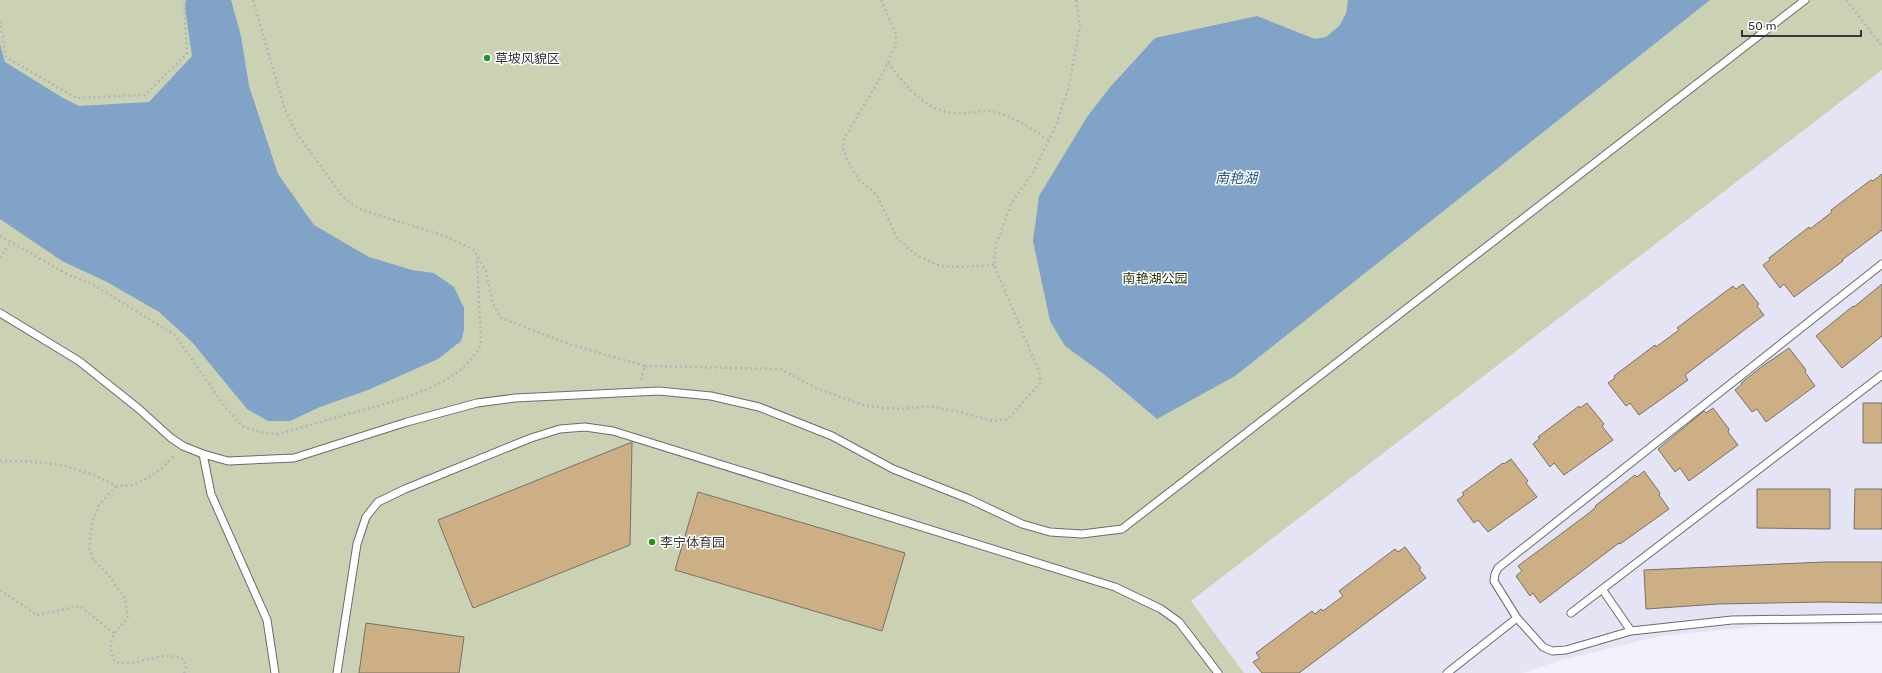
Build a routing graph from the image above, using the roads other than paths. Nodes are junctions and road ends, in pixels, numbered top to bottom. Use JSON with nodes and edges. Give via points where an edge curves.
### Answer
{"nodes":[{"id":1,"x":1805,"y":0,"type":"edge"},
{"id":2,"x":1882,"y":264,"type":"edge"},
{"id":3,"x":0,"y":313,"type":"edge"},
{"id":4,"x":1882,"y":376,"type":"edge"},
{"id":5,"x":203,"y":454,"type":"junction"},
{"id":6,"x":1602,"y":589,"type":"junction"},
{"id":7,"x":1571,"y":613,"type":"dead end"},
{"id":8,"x":1517,"y":618,"type":"junction"},
{"id":9,"x":1882,"y":618,"type":"edge"},
{"id":10,"x":1631,"y":631,"type":"junction"},
{"id":11,"x":275,"y":673,"type":"edge"},
{"id":12,"x":337,"y":673,"type":"edge"},
{"id":13,"x":1218,"y":673,"type":"edge"},
{"id":14,"x":1447,"y":673,"type":"edge"}],
"edges":[{"from":1,"to":5,"type":"lane","via":[[1122,529],[1082,534],[1050,532],[1022,524],[969,499],[893,469],[832,436],[759,407],[711,396],[659,391],[515,398],[477,403],[294,458],[228,461]]},
{"from":2,"to":8,"type":"lane","via":[[1498,568],[1494,581]]},
{"from":3,"to":5,"type":"lane","via":[[79,361],[171,438]]},
{"from":4,"to":6,"type":"lane"},
{"from":5,"to":11,"type":"lane","via":[[211,494],[266,620]]},
{"from":6,"to":7,"type":"lane"},
{"from":6,"to":10,"type":"lane"},
{"from":8,"to":10,"type":"lane","via":[[1543,647],[1552,650],[1578,648]]},
{"from":8,"to":14,"type":"lane"},
{"from":9,"to":10,"type":"lane","via":[[1732,620]]},
{"from":12,"to":13,"type":"lane","via":[[357,544],[366,517],[378,502],[531,438],[560,429],[585,427],[613,431],[1115,587],[1161,609],[1179,622]]}]}
